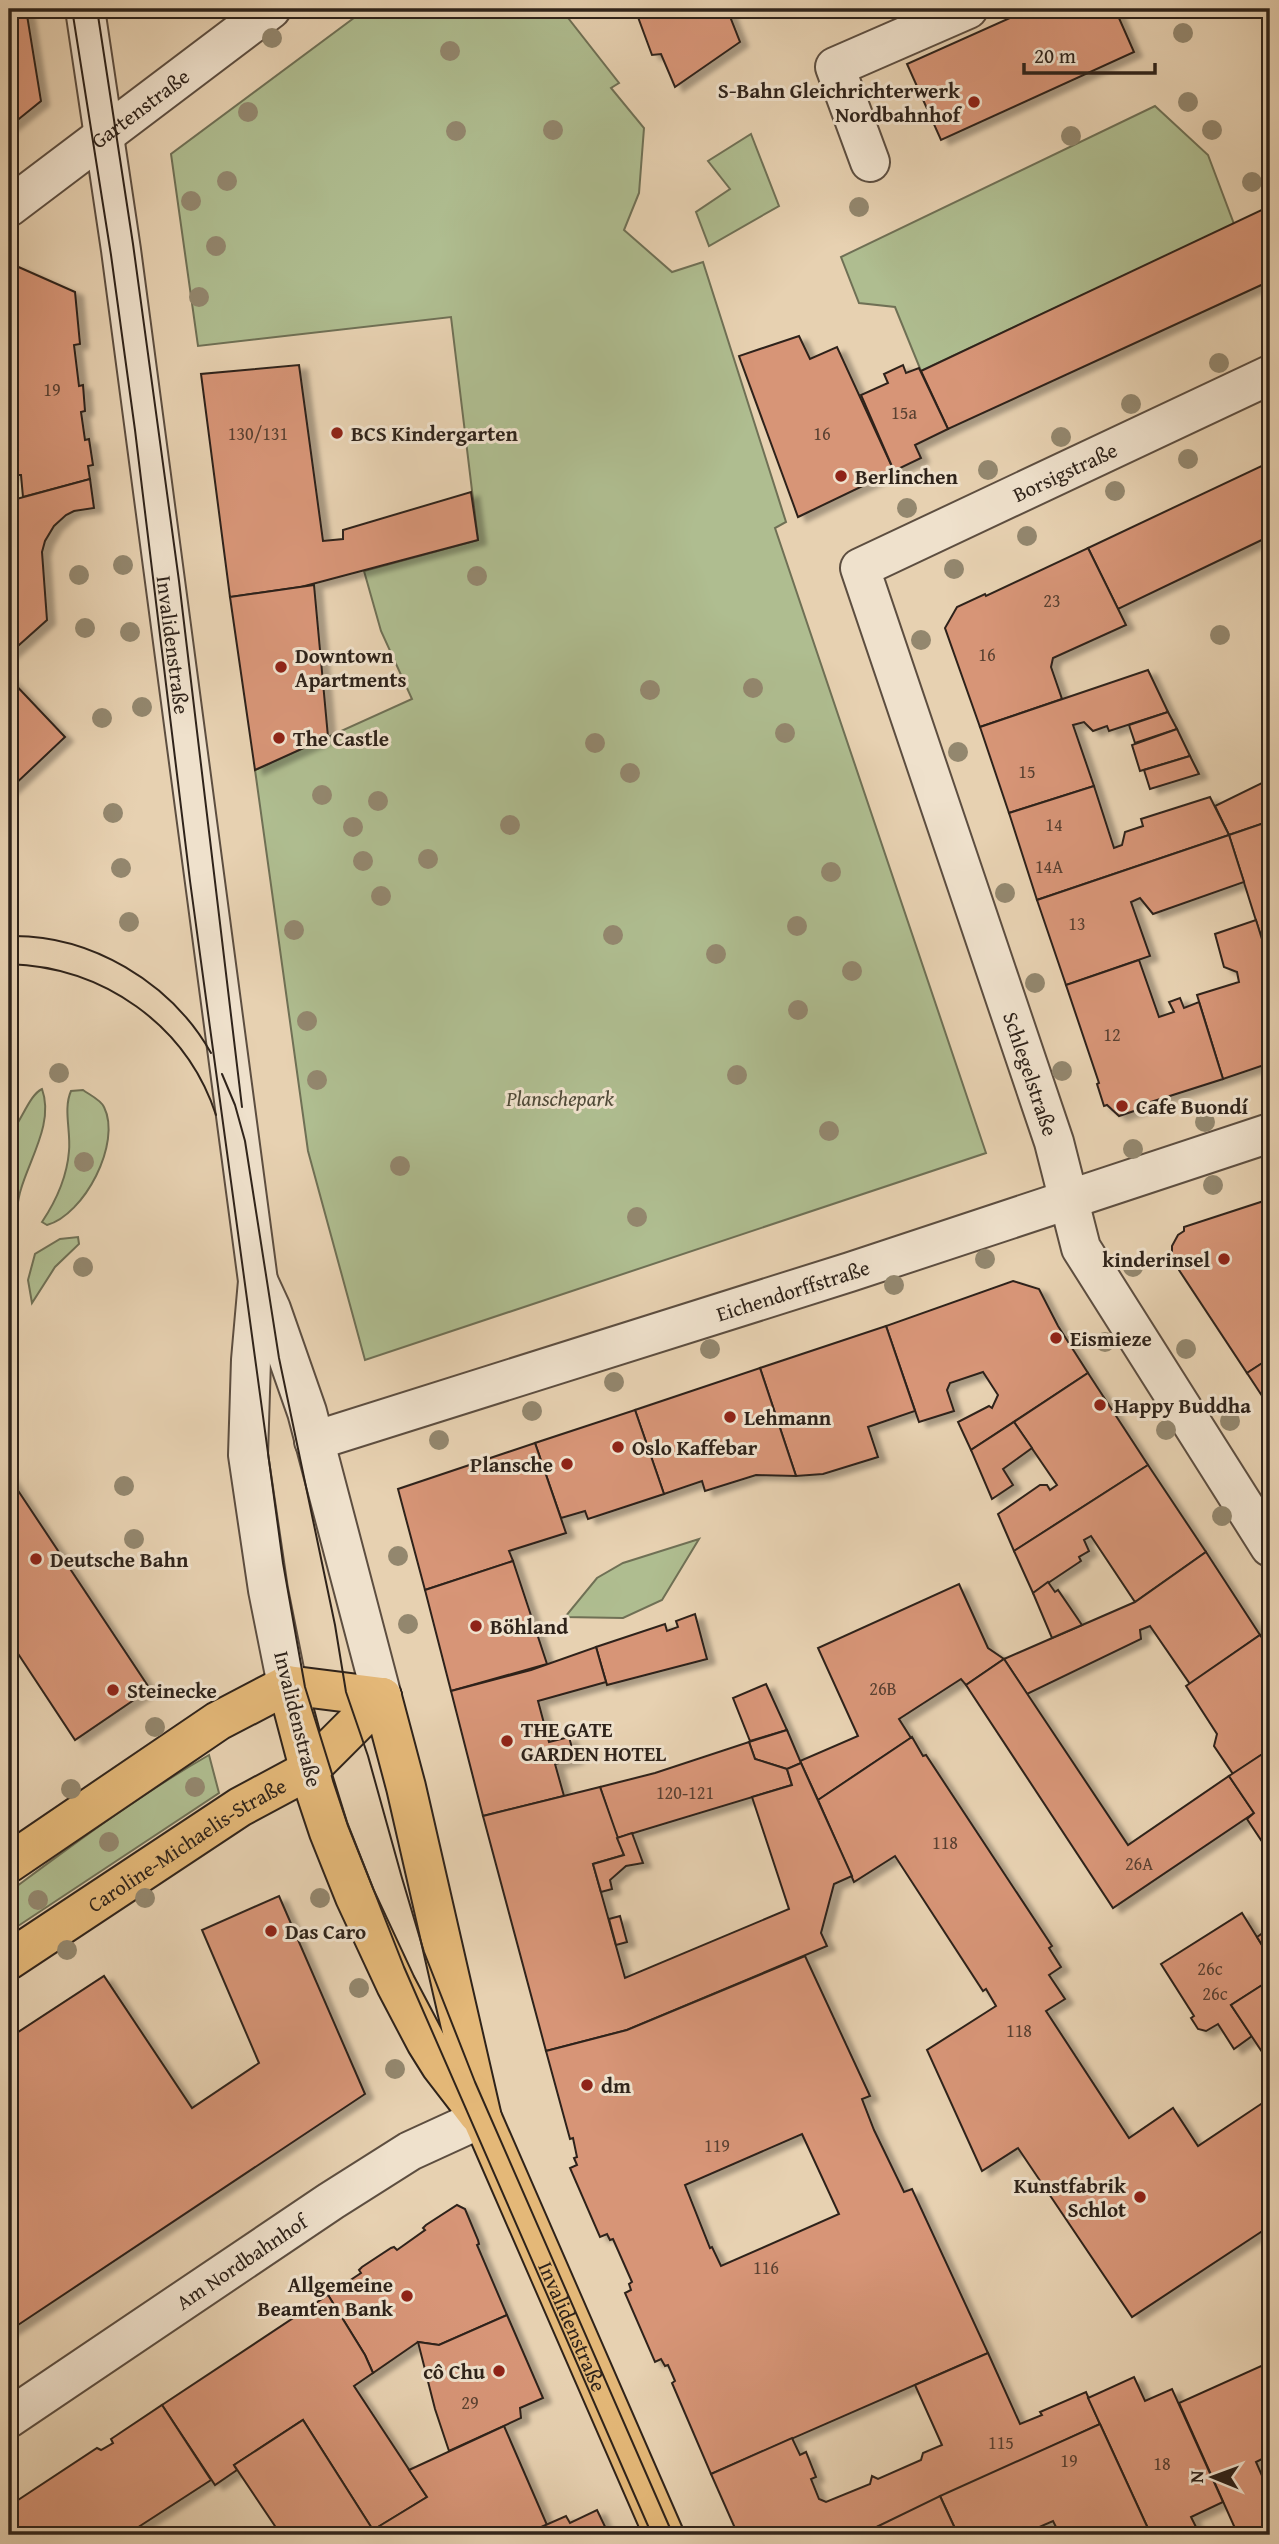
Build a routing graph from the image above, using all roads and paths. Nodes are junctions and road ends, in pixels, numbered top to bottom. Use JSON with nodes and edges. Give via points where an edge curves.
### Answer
{"nodes":[{"id":1,"x":85,"y":9,"type":"edge"},
{"id":2,"x":271,"y":9,"type":"edge"},
{"id":3,"x":968,"y":9,"type":"edge"},
{"id":4,"x":104,"y":134,"type":"junction"},
{"id":5,"x":870,"y":162,"type":"dead end"},
{"id":6,"x":9,"y":207,"type":"edge"},
{"id":7,"x":1270,"y":375,"type":"edge"},
{"id":8,"x":860,"y":568,"type":"joint"},
{"id":9,"x":1270,"y":1133,"type":"edge"},
{"id":10,"x":1067,"y":1199,"type":"junction"},
{"id":11,"x":258,"y":1281,"type":"junction"},
{"id":12,"x":314,"y":1441,"type":"junction"},
{"id":13,"x":1270,"y":1547,"type":"edge"},
{"id":14,"x":287,"y":1685,"type":"junction"},
{"id":15,"x":382,"y":1696,"type":"junction"},
{"id":16,"x":309,"y":1770,"type":"junction"},
{"id":17,"x":9,"y":1863,"type":"edge"},
{"id":18,"x":9,"y":1960,"type":"edge"},
{"id":19,"x":482,"y":2118,"type":"junction"},
{"id":20,"x":9,"y":2418,"type":"edge"},
{"id":21,"x":664,"y":2535,"type":"edge"}],
"edges":[{"from":1,"to":4,"type":"street","name":"Invalidenstraße"},
{"from":2,"to":4,"type":"street","name":"Gartenstraße"},
{"from":3,"to":5,"type":"street","via":[[835,67]]},
{"from":4,"to":6,"type":"street","name":"Gartenstraße"},
{"from":4,"to":11,"type":"street","name":"Invalidenstraße"},
{"from":7,"to":8,"type":"street","name":"Borsigstraße"},
{"from":8,"to":10,"type":"street","name":"Schlegelstraße","via":[[1054,1142]]},
{"from":9,"to":10,"type":"street","name":"Eichendorffstraße"},
{"from":10,"to":12,"type":"street","name":"Eichendorffstraße"},
{"from":10,"to":13,"type":"street","name":"Schlegelstraße","via":[[1081,1248]]},
{"from":11,"to":12,"type":"street","name":"Invalidenstraße","via":[[289,1356]]},
{"from":11,"to":14,"type":"street","name":"Invalidenstraße","via":[[248,1455]]},
{"from":12,"to":15,"type":"street","name":"Invalidenstraße"},
{"from":14,"to":15,"type":"main road"},
{"from":14,"to":16,"type":"main road","name":"Invalidenstraße"},
{"from":14,"to":17,"type":"main road","via":[[218,1721]]},
{"from":15,"to":16,"type":"main road","name":"Caroline-Michaelis-Straße"},
{"from":15,"to":19,"type":"main road","name":"Invalidenstraße"},
{"from":16,"to":18,"type":"main road","name":"Caroline-Michaelis-Straße","via":[[240,1807]]},
{"from":16,"to":19,"type":"main road","name":"Invalidenstraße","via":[[350,1884],[396,1985],[441,2066]]},
{"from":19,"to":20,"type":"street","name":"Am Nordbahnhof","via":[[410,2151]]},
{"from":19,"to":21,"type":"main road","name":"Invalidenstraße"}]}
